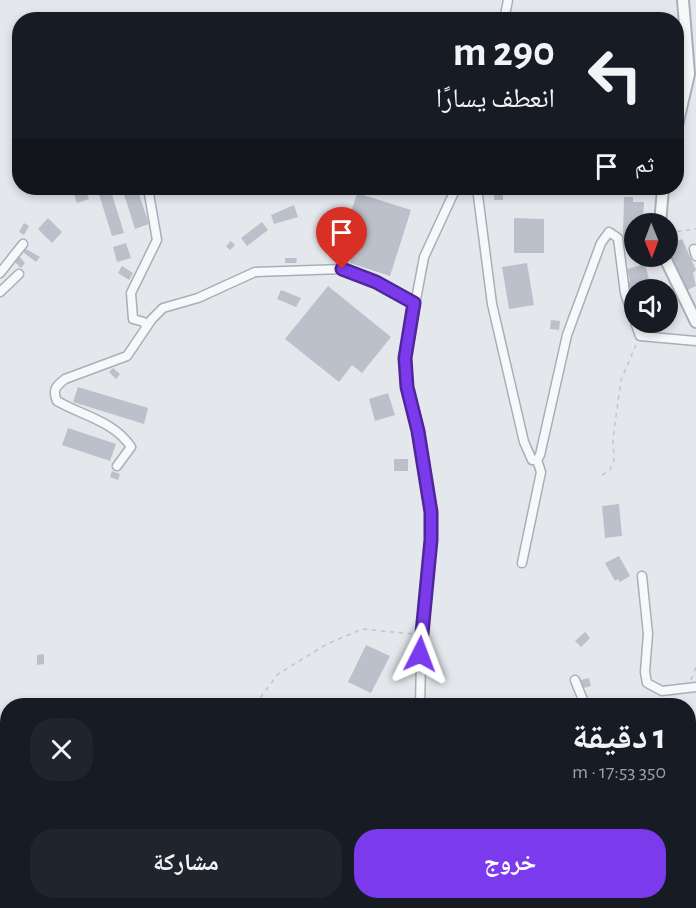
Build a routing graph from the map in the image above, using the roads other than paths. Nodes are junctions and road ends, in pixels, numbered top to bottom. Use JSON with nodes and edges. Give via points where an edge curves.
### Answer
{"nodes":[{"id":1,"x":684,"y":12,"type":"edge"},
{"id":2,"x":684,"y":96,"type":"edge"},
{"id":3,"x":149,"y":195,"type":"edge"},
{"id":4,"x":453,"y":195,"type":"edge"},
{"id":5,"x":478,"y":195,"type":"edge"},
{"id":6,"x":662,"y":195,"type":"edge"},
{"id":7,"x":661,"y":213,"type":"edge"},
{"id":8,"x":23,"y":244,"type":"dead end"},
{"id":9,"x":669,"y":267,"type":"edge"},
{"id":10,"x":0,"y":273,"type":"edge"},
{"id":11,"x":19,"y":274,"type":"dead end"},
{"id":12,"x":624,"y":285,"type":"edge"},
{"id":13,"x":0,"y":292,"type":"edge"},
{"id":14,"x":414,"y":303,"type":"junction"},
{"id":15,"x":696,"y":322,"type":"edge"},
{"id":16,"x":146,"y":327,"type":"junction"},
{"id":17,"x":639,"y":333,"type":"edge"},
{"id":18,"x":696,"y":341,"type":"edge"},
{"id":19,"x":537,"y":460,"type":"junction"},
{"id":20,"x":117,"y":466,"type":"dead end"},
{"id":21,"x":522,"y":563,"type":"dead end"},
{"id":22,"x":642,"y":576,"type":"dead end"},
{"id":23,"x":575,"y":680,"type":"dead end"},
{"id":24,"x":693,"y":687,"type":"edge"},
{"id":25,"x":420,"y":698,"type":"edge"},
{"id":26,"x":582,"y":698,"type":"edge"}],
"edges":[{"from":1,"to":2,"type":"street","via":[[689,74]]},
{"from":3,"to":16,"type":"street","via":[[157,240],[131,293],[133,319],[144,322]]},
{"from":4,"to":14,"type":"street","via":[[424,257]]},
{"from":5,"to":19,"type":"street","via":[[501,350],[527,453]]},
{"from":6,"to":7,"type":"street"},
{"from":8,"to":10,"type":"street"},
{"from":9,"to":15,"type":"street"},
{"from":11,"to":13,"type":"street"},
{"from":12,"to":19,"type":"street","via":[[618,238],[609,232],[601,243],[567,335]]},
{"from":14,"to":16,"type":"street","via":[[342,269],[255,272],[198,298],[162,308]]},
{"from":14,"to":25,"type":"street","via":[[405,358],[407,387],[431,512]]},
{"from":16,"to":20,"type":"street","via":[[127,356],[65,379],[56,386],[54,394],[57,401],[110,425],[124,437],[131,447]]},
{"from":17,"to":18,"type":"street"},
{"from":19,"to":21,"type":"street","via":[[541,472]]},
{"from":22,"to":24,"type":"street","via":[[648,634],[647,683],[662,691]]},
{"from":23,"to":26,"type":"street"}]}
